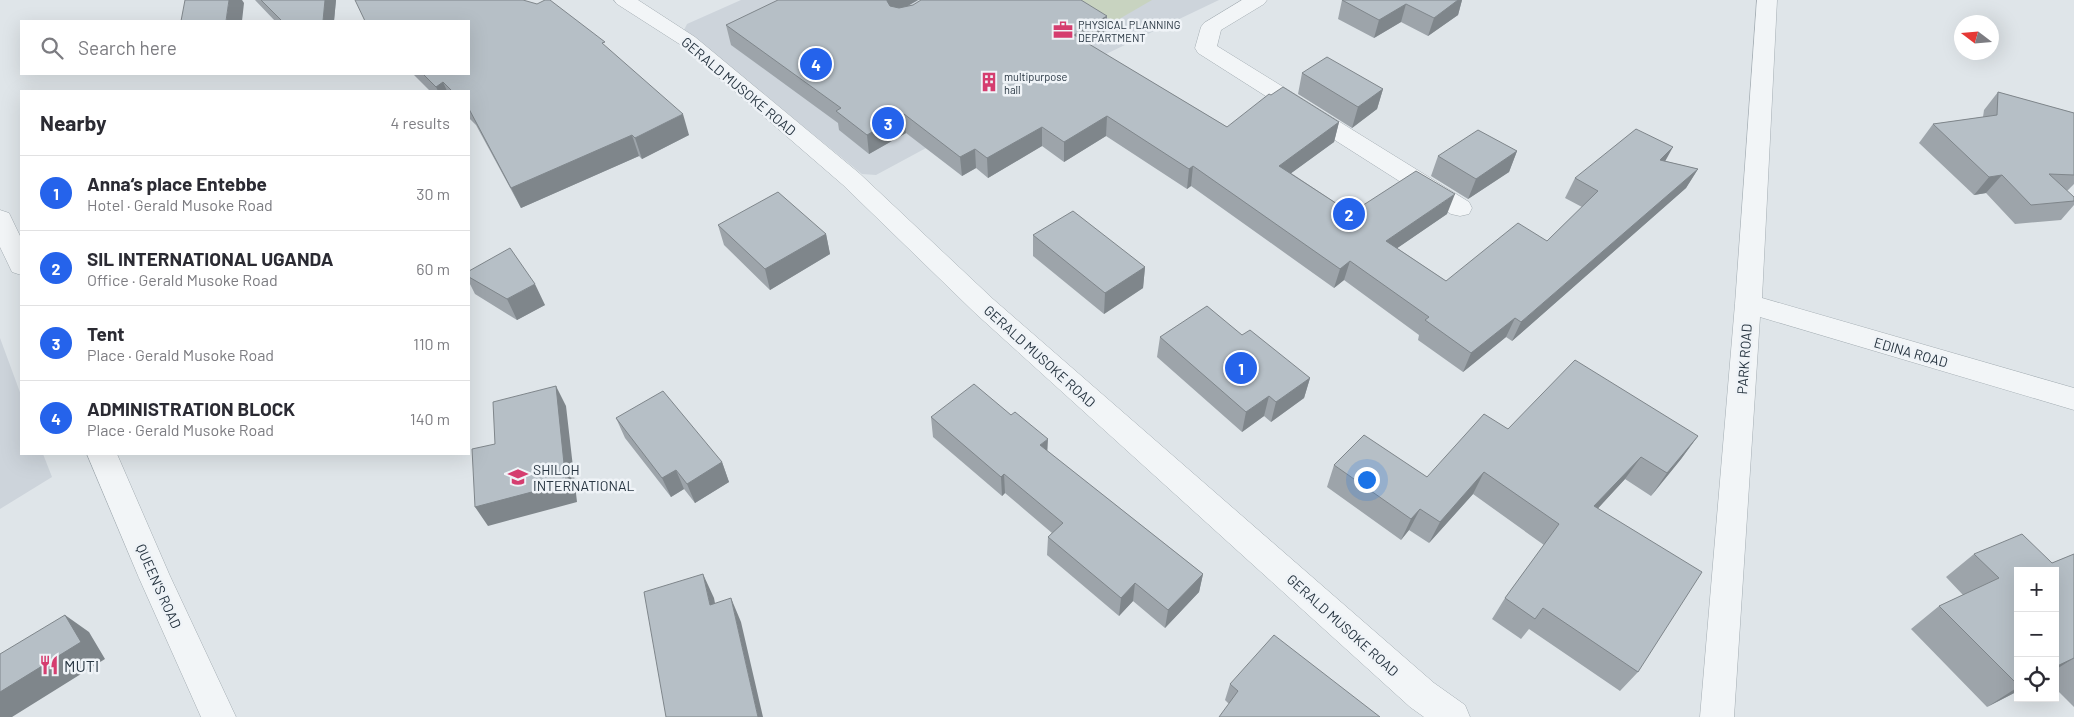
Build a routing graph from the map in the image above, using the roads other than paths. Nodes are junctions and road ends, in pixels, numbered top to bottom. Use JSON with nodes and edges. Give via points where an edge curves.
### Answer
{"nodes":[{"id":1,"x":624,"y":0,"type":"edge"},
{"id":2,"x":1257,"y":0,"type":"edge"},
{"id":3,"x":1767,"y":0,"type":"edge"},
{"id":4,"x":1460,"y":208,"type":"dead end"},
{"id":5,"x":0,"y":219,"type":"edge"},
{"id":6,"x":20,"y":264,"type":"edge"},
{"id":7,"x":1748,"y":304,"type":"junction"},
{"id":8,"x":2074,"y":399,"type":"edge"},
{"id":9,"x":102,"y":455,"type":"edge"},
{"id":10,"x":219,"y":717,"type":"edge"},
{"id":11,"x":1453,"y":717,"type":"edge"},
{"id":12,"x":1718,"y":717,"type":"edge"}],
"edges":[{"from":1,"to":11,"type":"street","name":"GERALD MUSOKE ROAD","via":[[688,41],[851,179],[984,306],[1422,695]]},
{"from":2,"to":4,"type":"street","via":[[1211,27],[1206,48]]},
{"from":3,"to":7,"type":"street","name":"PARK ROAD"},
{"from":5,"to":6,"type":"street"},
{"from":7,"to":8,"type":"street","name":"EDINA ROAD"},
{"from":7,"to":12,"type":"street","name":"PARK ROAD"},
{"from":9,"to":10,"type":"street","name":"QUEEN'S ROAD"}]}
